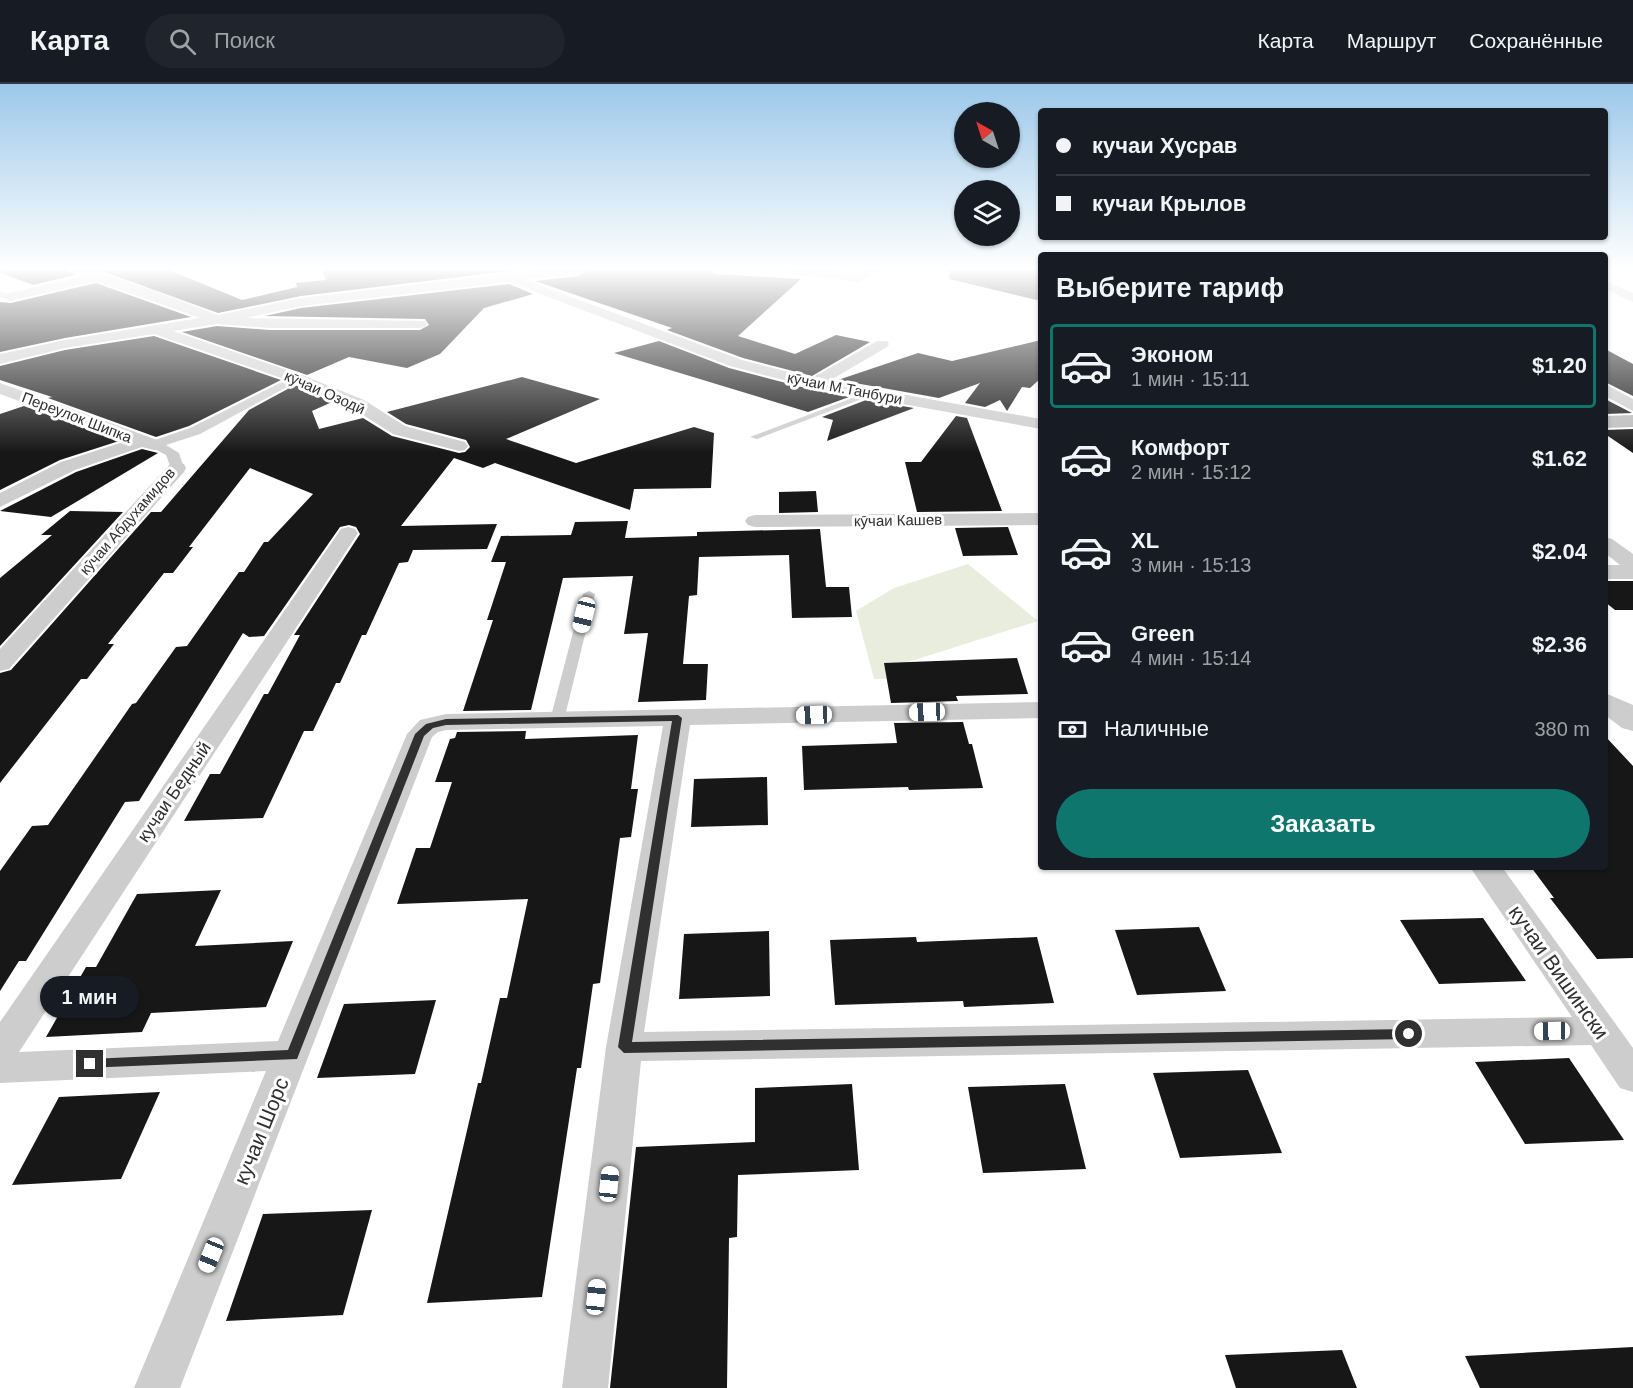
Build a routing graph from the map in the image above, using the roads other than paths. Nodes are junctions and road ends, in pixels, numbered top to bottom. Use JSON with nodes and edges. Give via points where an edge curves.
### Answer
{"nodes":[{"id":1,"x":149,"y":331,"type":"edge"},
{"id":2,"x":157,"y":331,"type":"edge"},
{"id":3,"x":650,"y":331,"type":"edge"},
{"id":4,"x":882,"y":344,"type":"dead end"},
{"id":5,"x":4,"y":355,"type":"edge"},
{"id":6,"x":296,"y":378,"type":"junction"},
{"id":7,"x":814,"y":383,"type":"junction"},
{"id":8,"x":0,"y":388,"type":"edge"},
{"id":9,"x":1608,"y":391,"type":"edge"},
{"id":10,"x":871,"y":394,"type":"junction"},
{"id":11,"x":34,"y":400,"type":"junction"},
{"id":12,"x":1633,"y":406,"type":"edge"},
{"id":13,"x":11,"y":408,"type":"dead end"},
{"id":14,"x":1633,"y":421,"type":"edge"},
{"id":15,"x":1608,"y":422,"type":"edge"},
{"id":16,"x":1035,"y":423,"type":"edge"},
{"id":17,"x":754,"y":437,"type":"dead end"},
{"id":18,"x":148,"y":443,"type":"junction"},
{"id":19,"x":459,"y":446,"type":"dead end"},
{"id":20,"x":177,"y":468,"type":"joint"},
{"id":21,"x":0,"y":501,"type":"edge"},
{"id":22,"x":1038,"y":519,"type":"edge"},
{"id":23,"x":755,"y":521,"type":"dead end"},
{"id":24,"x":348,"y":533,"type":"dead end"},
{"id":25,"x":1608,"y":545,"type":"edge"},
{"id":26,"x":1633,"y":565,"type":"edge"},
{"id":27,"x":1608,"y":572,"type":"edge"},
{"id":28,"x":1633,"y":572,"type":"edge"},
{"id":29,"x":589,"y":594,"type":"dead end"},
{"id":30,"x":0,"y":664,"type":"edge"},
{"id":31,"x":1608,"y":704,"type":"edge"},
{"id":32,"x":1038,"y":710,"type":"edge"},
{"id":33,"x":678,"y":718,"type":"junction"},
{"id":34,"x":557,"y":720,"type":"junction"},
{"id":35,"x":1633,"y":721,"type":"edge"},
{"id":36,"x":1488,"y":870,"type":"edge"},
{"id":37,"x":1599,"y":1030,"type":"junction"},
{"id":38,"x":624,"y":1047,"type":"junction"},
{"id":39,"x":0,"y":1051,"type":"edge"},
{"id":40,"x":292,"y":1055,"type":"junction"},
{"id":41,"x":0,"y":1068,"type":"edge"},
{"id":42,"x":1633,"y":1077,"type":"edge"},
{"id":43,"x":157,"y":1388,"type":"edge"},
{"id":44,"x":585,"y":1388,"type":"edge"}],
"edges":[{"from":1,"to":5,"type":"street","name":"кӯчаи Озодӣ"},
{"from":2,"to":6,"type":"street","name":"кӯчаи Озодӣ"},
{"from":3,"to":7,"type":"street","name":"кӯчаи М.Танбури","via":[[736,363]]},
{"from":4,"to":7,"type":"street"},
{"from":6,"to":18,"type":"street","name":"кӯчаи Абдухамидов","via":[[195,431]]},
{"from":6,"to":19,"type":"street","name":"кӯчаи Озодӣ","via":[[358,404],[399,430]]},
{"from":7,"to":10,"type":"street","name":"кӯчаи М.Танбури"},
{"from":8,"to":11,"type":"street","name":"Переулок Шипка"},
{"from":9,"to":12,"type":"street"},
{"from":10,"to":16,"type":"street","name":"кӯчаи М.Танбури"},
{"from":10,"to":17,"type":"lane"},
{"from":11,"to":13,"type":"street"},
{"from":11,"to":18,"type":"street","name":"Переулок Шипка"},
{"from":14,"to":15,"type":"main road"},
{"from":18,"to":20,"type":"street","name":"кӯчаи Абдухамидов","via":[[172,453]]},
{"from":18,"to":21,"type":"street","via":[[68,466]]},
{"from":20,"to":30,"type":"street","name":"кӯчаи Абдухамидов"},
{"from":22,"to":23,"type":"street","name":"кӯчаи Кашев"},
{"from":24,"to":39,"type":"street","name":"кучаи Бедный"},
{"from":25,"to":26,"type":"street"},
{"from":27,"to":28,"type":"street"},
{"from":29,"to":34,"type":"lane"},
{"from":31,"to":35,"type":"street"},
{"from":32,"to":33,"type":"street"},
{"from":33,"to":34,"type":"street"},
{"from":33,"to":38,"type":"street"},
{"from":34,"to":40,"type":"street","name":"кучаи Шорс","via":[[446,722],[429,726],[420,734]]},
{"from":36,"to":37,"type":"street","name":"кучаи Вишински"},
{"from":37,"to":38,"type":"street"},
{"from":37,"to":42,"type":"street","name":"кучаи Вишински"},
{"from":38,"to":44,"type":"street"},
{"from":40,"to":41,"type":"street"},
{"from":40,"to":43,"type":"street","name":"кучаи Шорс"}]}
